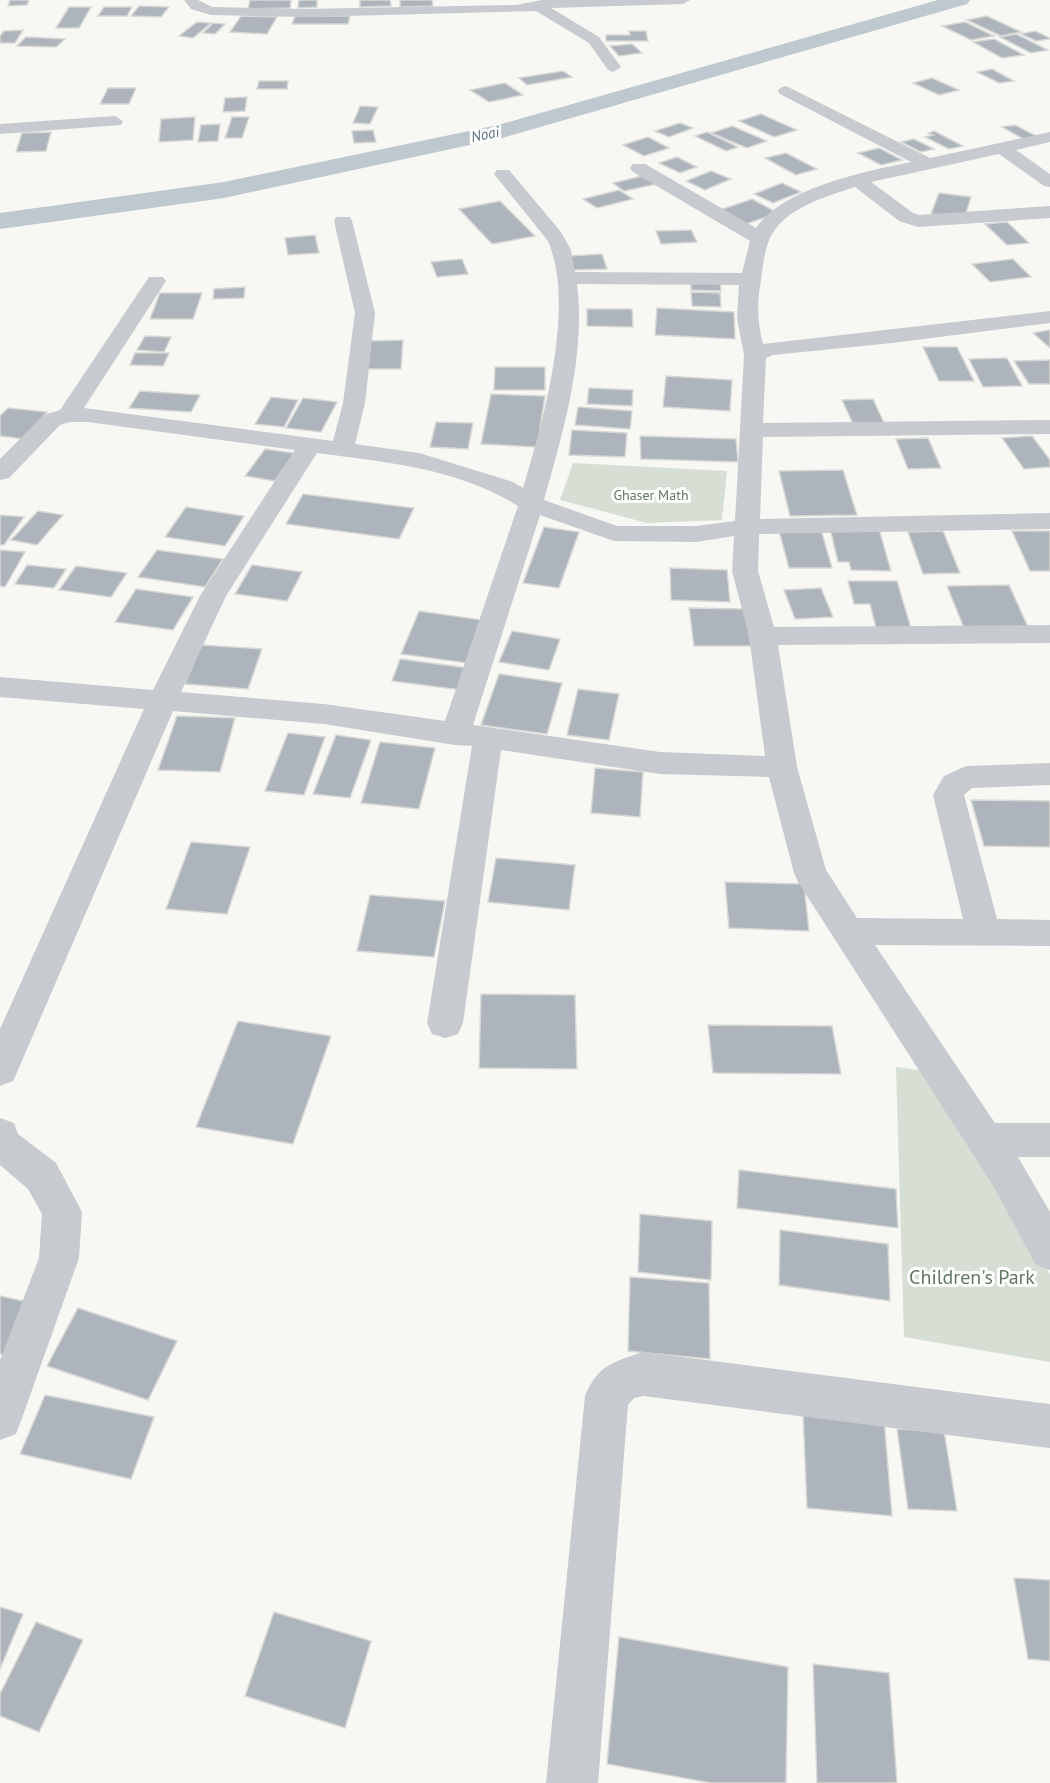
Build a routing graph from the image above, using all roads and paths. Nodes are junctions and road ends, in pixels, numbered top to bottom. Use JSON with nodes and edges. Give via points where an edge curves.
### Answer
{"nodes":[{"id":1,"x":191,"y":0,"type":"edge"},
{"id":2,"x":683,"y":0,"type":"edge"},
{"id":3,"x":546,"y":4,"type":"edge"},
{"id":4,"x":613,"y":67,"type":"dead end"},
{"id":5,"x":786,"y":91,"type":"dead end"},
{"id":6,"x":115,"y":122,"type":"dead end"},
{"id":7,"x":0,"y":129,"type":"edge"},
{"id":8,"x":1050,"y":137,"type":"edge"},
{"id":9,"x":1003,"y":149,"type":"junction"},
{"id":10,"x":927,"y":163,"type":"junction"},
{"id":11,"x":639,"y":168,"type":"dead end"},
{"id":12,"x":503,"y":174,"type":"dead end"},
{"id":13,"x":858,"y":182,"type":"junction"},
{"id":14,"x":1050,"y":182,"type":"edge"},
{"id":15,"x":1050,"y":212,"type":"edge"},
{"id":16,"x":344,"y":221,"type":"dead end"},
{"id":17,"x":761,"y":238,"type":"junction"},
{"id":18,"x":565,"y":278,"type":"junction"},
{"id":19,"x":751,"y":279,"type":"junction"},
{"id":20,"x":156,"y":281,"type":"dead end"},
{"id":21,"x":1050,"y":317,"type":"edge"},
{"id":22,"x":755,"y":355,"type":"junction"},
{"id":23,"x":68,"y":415,"type":"junction"},
{"id":24,"x":1050,"y":427,"type":"edge"},
{"id":25,"x":752,"y":430,"type":"junction"},
{"id":26,"x":310,"y":445,"type":"junction"},
{"id":27,"x":342,"y":450,"type":"junction"},
{"id":28,"x":0,"y":473,"type":"edge"},
{"id":29,"x":531,"y":504,"type":"junction"},
{"id":30,"x":1050,"y":521,"type":"edge"},
{"id":31,"x":748,"y":527,"type":"junction"},
{"id":32,"x":1050,"y":634,"type":"edge"},
{"id":33,"x":763,"y":636,"type":"junction"},
{"id":34,"x":0,"y":687,"type":"edge"},
{"id":35,"x":162,"y":702,"type":"junction"},
{"id":36,"x":455,"y":735,"type":"junction"},
{"id":37,"x":488,"y":738,"type":"junction"},
{"id":38,"x":782,"y":767,"type":"junction"},
{"id":39,"x":1050,"y":774,"type":"edge"},
{"id":40,"x":848,"y":931,"type":"junction"},
{"id":41,"x":983,"y":932,"type":"junction"},
{"id":42,"x":1050,"y":933,"type":"edge"},
{"id":43,"x":445,"y":1023,"type":"dead end"},
{"id":44,"x":0,"y":1070,"type":"edge"},
{"id":45,"x":0,"y":1135,"type":"edge"},
{"id":46,"x":985,"y":1140,"type":"junction"},
{"id":47,"x":1050,"y":1140,"type":"edge"},
{"id":48,"x":1050,"y":1251,"type":"edge"},
{"id":49,"x":0,"y":1418,"type":"edge"},
{"id":50,"x":1050,"y":1426,"type":"edge"},
{"id":51,"x":572,"y":1783,"type":"edge"}],
"edges":[{"from":1,"to":3,"type":"street","via":[[211,11],[261,13]]},
{"from":2,"to":3,"type":"street"},
{"from":3,"to":4,"type":"street","via":[[549,11],[594,40]]},
{"from":5,"to":10,"type":"street"},
{"from":6,"to":7,"type":"street"},
{"from":8,"to":9,"type":"street"},
{"from":9,"to":10,"type":"street"},
{"from":9,"to":14,"type":"street"},
{"from":10,"to":13,"type":"street"},
{"from":11,"to":17,"type":"street"},
{"from":12,"to":18,"type":"street","via":[[560,248]]},
{"from":13,"to":15,"type":"street","via":[[906,217],[918,221]]},
{"from":13,"to":17,"type":"street","via":[[797,202],[767,225]]},
{"from":16,"to":27,"type":"street","via":[[365,313],[354,403]]},
{"from":17,"to":19,"type":"street"},
{"from":18,"to":19,"type":"street"},
{"from":18,"to":29,"type":"street","via":[[566,347],[556,406]]},
{"from":19,"to":22,"type":"street","via":[[747,319]]},
{"from":20,"to":23,"type":"street"},
{"from":21,"to":22,"type":"street","via":[[769,349]]},
{"from":22,"to":25,"type":"street"},
{"from":23,"to":26,"type":"street"},
{"from":23,"to":28,"type":"street","via":[[52,420]]},
{"from":24,"to":25,"type":"street"},
{"from":25,"to":31,"type":"street"},
{"from":26,"to":27,"type":"street"},
{"from":26,"to":35,"type":"street","via":[[213,596]]},
{"from":27,"to":29,"type":"street","via":[[418,460],[504,487]]},
{"from":29,"to":31,"type":"street","via":[[614,533],[696,534]]},
{"from":29,"to":36,"type":"street"},
{"from":30,"to":31,"type":"street"},
{"from":31,"to":33,"type":"street","via":[[746,571]]},
{"from":32,"to":33,"type":"street"},
{"from":33,"to":38,"type":"street"},
{"from":34,"to":35,"type":"street"},
{"from":35,"to":36,"type":"street","via":[[324,714]]},
{"from":35,"to":44,"type":"street"},
{"from":36,"to":37,"type":"street"},
{"from":37,"to":38,"type":"street","via":[[660,763]]},
{"from":37,"to":43,"type":"street"},
{"from":38,"to":40,"type":"street","via":[[810,873]]},
{"from":39,"to":41,"type":"street","via":[[966,777],[948,795]]},
{"from":40,"to":41,"type":"street"},
{"from":40,"to":46,"type":"street"},
{"from":41,"to":42,"type":"street"},
{"from":45,"to":49,"type":"street","via":[[4,1145],[42,1176],[62,1212],[59,1258]]},
{"from":46,"to":47,"type":"street"},
{"from":46,"to":48,"type":"street"},
{"from":50,"to":51,"type":"street","via":[[643,1374],[621,1381],[607,1396]]}]}
